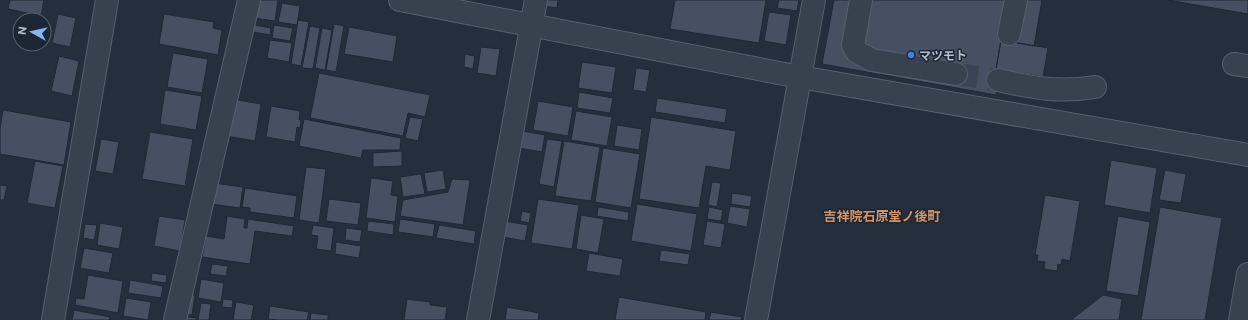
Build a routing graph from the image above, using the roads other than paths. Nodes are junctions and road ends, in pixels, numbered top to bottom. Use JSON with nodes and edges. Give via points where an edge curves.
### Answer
{"nodes":[{"id":1,"x":107,"y":0,"type":"edge"},
{"id":2,"x":249,"y":0,"type":"edge"},
{"id":3,"x":400,"y":0,"type":"edge"},
{"id":4,"x":536,"y":0,"type":"edge"},
{"id":5,"x":814,"y":0,"type":"edge"},
{"id":6,"x":861,"y":0,"type":"edge"},
{"id":7,"x":1016,"y":0,"type":"edge"},
{"id":8,"x":532,"y":25,"type":"junction"},
{"id":9,"x":1009,"y":34,"type":"dead end"},
{"id":10,"x":956,"y":74,"type":"tunnel mouth"},
{"id":11,"x":800,"y":77,"type":"junction"},
{"id":12,"x":998,"y":80,"type":"tunnel mouth"},
{"id":13,"x":1095,"y":87,"type":"dead end"},
{"id":14,"x":1248,"y":155,"type":"edge"},
{"id":15,"x":1248,"y":274,"type":"edge"},
{"id":16,"x":53,"y":320,"type":"edge"},
{"id":17,"x":175,"y":320,"type":"edge"},
{"id":18,"x":478,"y":320,"type":"edge"},
{"id":19,"x":756,"y":320,"type":"edge"},
{"id":20,"x":1240,"y":320,"type":"edge"}],
"edges":[{"from":1,"to":16,"type":"street"},
{"from":2,"to":17,"type":"street"},
{"from":3,"to":8,"type":"street"},
{"from":4,"to":8,"type":"street"},
{"from":5,"to":11,"type":"street"},
{"from":6,"to":10,"type":"street","via":[[853,46],[857,52],[872,60]]},
{"from":7,"to":9,"type":"street"},
{"from":8,"to":11,"type":"street"},
{"from":8,"to":18,"type":"street"},
{"from":11,"to":14,"type":"street"},
{"from":11,"to":19,"type":"street"},
{"from":12,"to":13,"type":"street","via":[[1038,89],[1078,90]]},
{"from":15,"to":20,"type":"street"}]}
